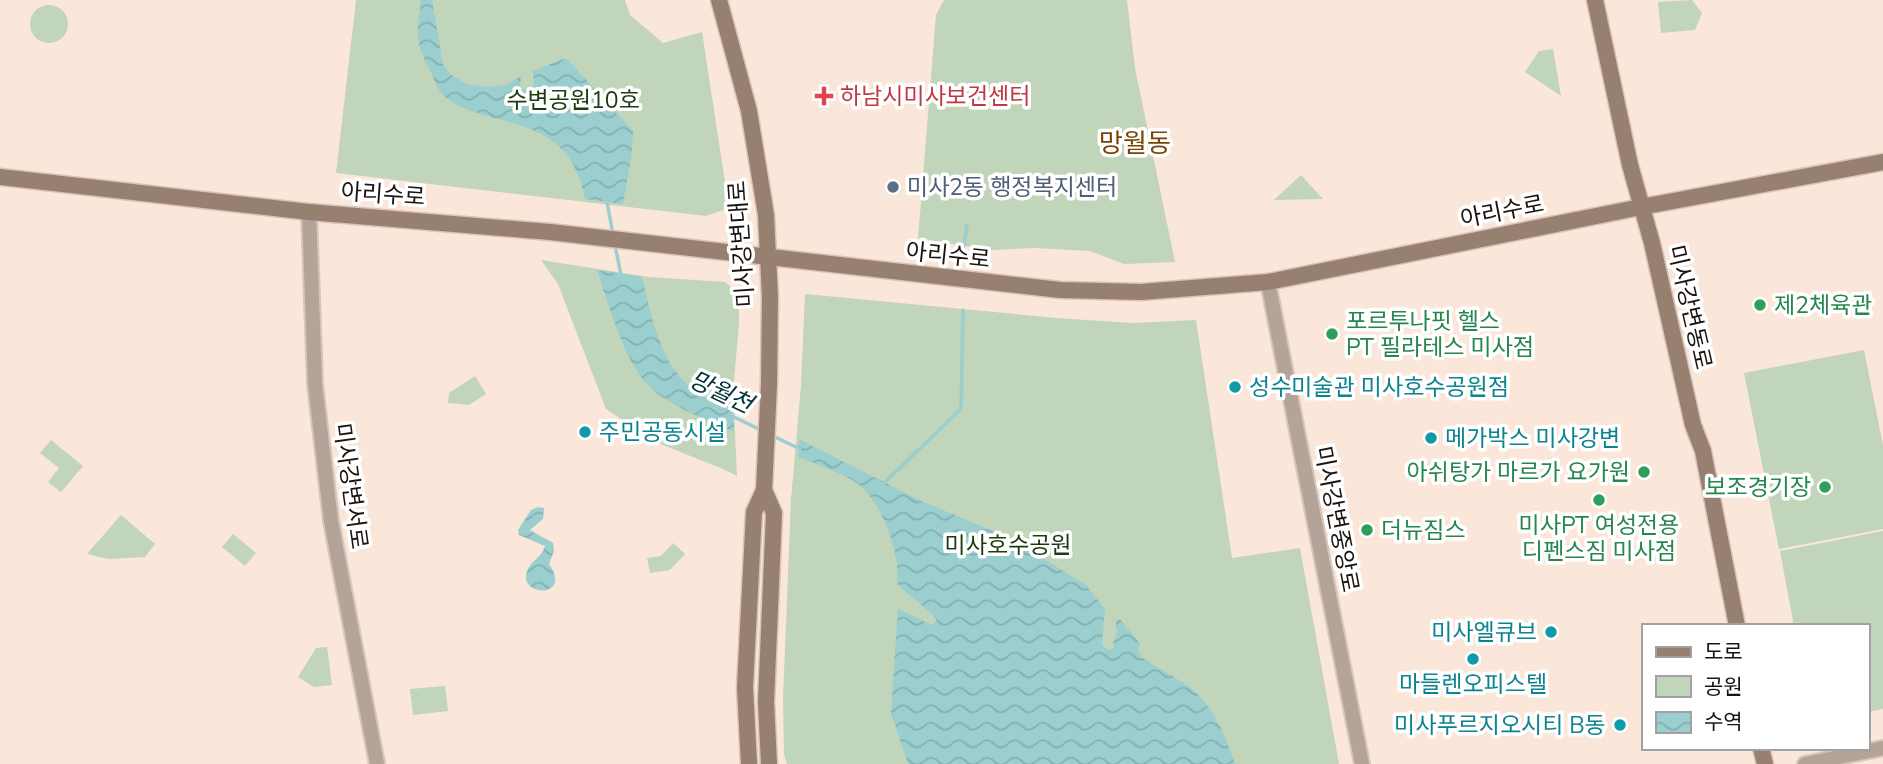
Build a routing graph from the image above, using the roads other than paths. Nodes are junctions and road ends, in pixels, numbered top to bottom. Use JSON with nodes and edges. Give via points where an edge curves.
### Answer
{"nodes":[{"id":1,"x":719,"y":0,"type":"edge"},
{"id":2,"x":1595,"y":0,"type":"edge"},
{"id":3,"x":1883,"y":162,"type":"edge"},
{"id":4,"x":0,"y":177,"type":"edge"},
{"id":5,"x":1641,"y":207,"type":"junction"},
{"id":6,"x":309,"y":212,"type":"junction"},
{"id":7,"x":768,"y":256,"type":"junction"},
{"id":8,"x":1268,"y":282,"type":"junction"},
{"id":9,"x":764,"y":489,"type":"junction"},
{"id":10,"x":1737,"y":624,"type":"edge"},
{"id":11,"x":1883,"y":748,"type":"edge"},
{"id":12,"x":377,"y":764,"type":"edge"},
{"id":13,"x":749,"y":764,"type":"edge"},
{"id":14,"x":769,"y":764,"type":"edge"},
{"id":15,"x":1362,"y":764,"type":"edge"},
{"id":16,"x":1805,"y":764,"type":"edge"}],
"edges":[{"from":1,"to":7,"type":"main road","name":"미사강변대로","via":[[749,111]]},
{"from":2,"to":5,"type":"main road","name":"미사강변동로"},
{"from":3,"to":5,"type":"main road","name":"아리수로"},
{"from":4,"to":6,"type":"main road","name":"아리수로"},
{"from":5,"to":8,"type":"main road","name":"아리수로"},
{"from":5,"to":10,"type":"main road","name":"미사강변동로","via":[[1703,451]]},
{"from":6,"to":7,"type":"main road","name":"아리수로"},
{"from":6,"to":12,"type":"street","name":"미사강변서로","via":[[315,384],[331,521]]},
{"from":7,"to":8,"type":"main road","name":"아리수로","via":[[1110,293]]},
{"from":7,"to":9,"type":"main road","name":"미사강변대로"},
{"from":8,"to":15,"type":"street","name":"미사강변중앙로"},
{"from":9,"to":13,"type":"main road","name":"미사강변대로","via":[[754,512],[745,687]]},
{"from":9,"to":14,"type":"main road","name":"미사강변대로","via":[[774,513],[766,702]]},
{"from":11,"to":16,"type":"street"}]}
